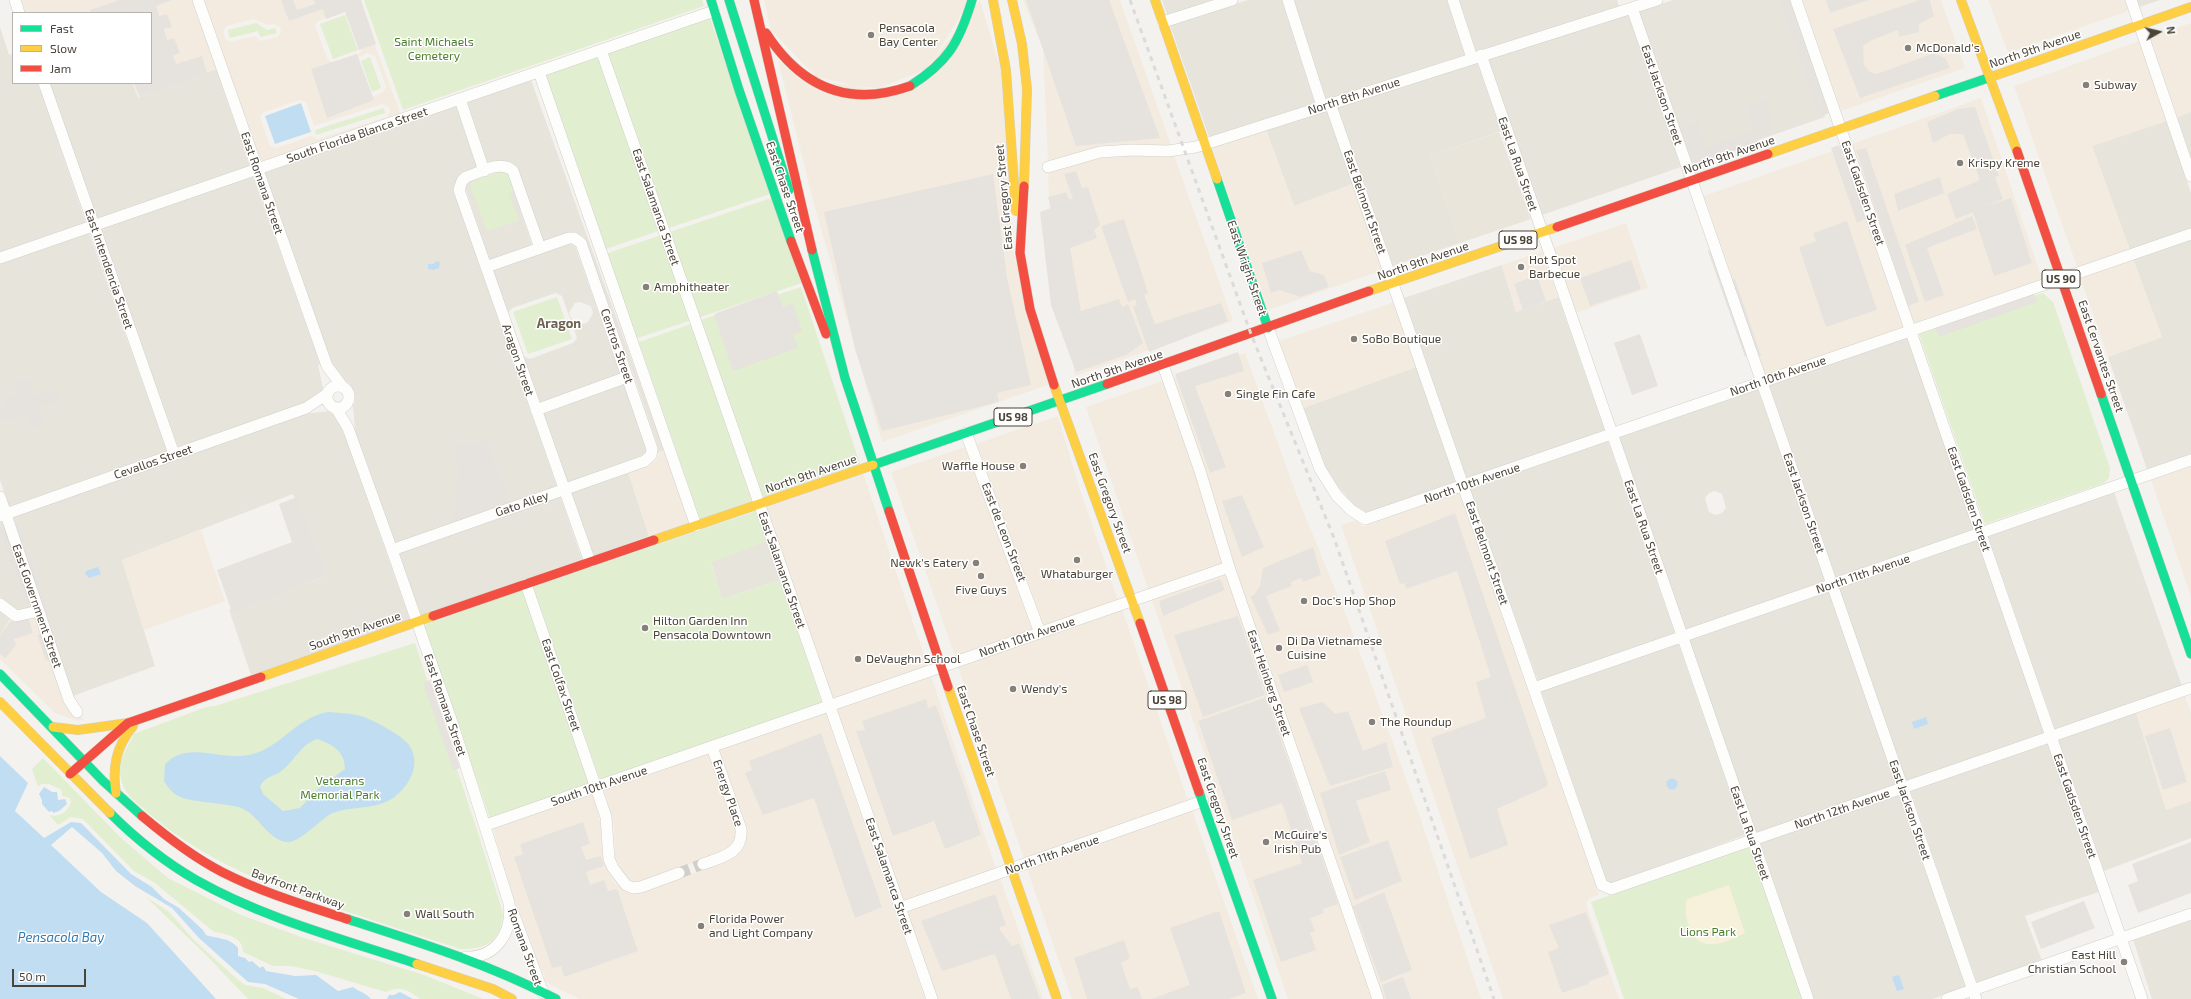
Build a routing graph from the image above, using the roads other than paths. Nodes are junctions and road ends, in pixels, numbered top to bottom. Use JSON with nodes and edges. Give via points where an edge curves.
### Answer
{"nodes":[{"id":1,"x":15,"y":0,"type":"edge"},
{"id":2,"x":198,"y":0,"type":"edge"},
{"id":3,"x":711,"y":0,"type":"edge"},
{"id":4,"x":729,"y":0,"type":"edge"},
{"id":5,"x":754,"y":0,"type":"edge"},
{"id":6,"x":972,"y":0,"type":"edge"},
{"id":7,"x":993,"y":0,"type":"edge"},
{"id":8,"x":1012,"y":0,"type":"edge"},
{"id":9,"x":1156,"y":0,"type":"edge"},
{"id":10,"x":1232,"y":0,"type":"edge"},
{"id":11,"x":1288,"y":0,"type":"edge"},
{"id":12,"x":1453,"y":0,"type":"edge"},
{"id":13,"x":1657,"y":0,"type":"edge"},
{"id":14,"x":1796,"y":0,"type":"edge"},
{"id":15,"x":1961,"y":0,"type":"edge"},
{"id":16,"x":2131,"y":0,"type":"edge"},
{"id":17,"x":1627,"y":6,"type":"edge"},
{"id":18,"x":2191,"y":7,"type":"edge"},
{"id":19,"x":714,"y":11,"type":"junction"},
{"id":20,"x":19,"y":12,"type":"edge"},
{"id":21,"x":760,"y":22,"type":"junction"},
{"id":22,"x":1163,"y":22,"type":"junction"},
{"id":23,"x":2139,"y":25,"type":"junction"},
{"id":24,"x":601,"y":50,"type":"junction"},
{"id":25,"x":1476,"y":57,"type":"junction"},
{"id":26,"x":539,"y":72,"type":"junction"},
{"id":27,"x":1991,"y":77,"type":"junction"},
{"id":28,"x":44,"y":84,"type":"edge"},
{"id":29,"x":460,"y":99,"type":"junction"},
{"id":30,"x":1326,"y":105,"type":"junction"},
{"id":31,"x":1841,"y":129,"type":"junction"},
{"id":32,"x":1205,"y":144,"type":"junction"},
{"id":33,"x":1048,"y":167,"type":"dead end"},
{"id":34,"x":257,"y":170,"type":"junction"},
{"id":35,"x":484,"y":171,"type":"junction"},
{"id":36,"x":2191,"y":176,"type":"edge"},
{"id":37,"x":1692,"y":180,"type":"junction"},
{"id":38,"x":93,"y":226,"type":"junction"},
{"id":39,"x":1542,"y":232,"type":"junction"},
{"id":40,"x":2191,"y":234,"type":"edge"},
{"id":41,"x":540,"y":248,"type":"junction"},
{"id":42,"x":1020,"y":253,"type":"junction"},
{"id":43,"x":0,"y":258,"type":"edge"},
{"id":44,"x":486,"y":267,"type":"junction"},
{"id":45,"x":2061,"y":278,"type":"junction"},
{"id":46,"x":1393,"y":284,"type":"junction"},
{"id":47,"x":824,"y":301,"type":"junction"},
{"id":48,"x":1268,"y":328,"type":"junction"},
{"id":49,"x":1910,"y":330,"type":"junction"},
{"id":50,"x":1164,"y":365,"type":"junction"},
{"id":51,"x":327,"y":366,"type":"junction"},
{"id":52,"x":627,"y":377,"type":"junction"},
{"id":53,"x":845,"y":378,"type":"junction"},
{"id":54,"x":1762,"y":382,"type":"junction"},
{"id":55,"x":342,"y":386,"type":"junction"},
{"id":56,"x":328,"y":392,"type":"junction"},
{"id":57,"x":1059,"y":401,"type":"junction"},
{"id":58,"x":347,"y":404,"type":"junction"},
{"id":59,"x":333,"y":407,"type":"junction"},
{"id":60,"x":306,"y":408,"type":"junction"},
{"id":61,"x":536,"y":410,"type":"junction"},
{"id":62,"x":348,"y":428,"type":"junction"},
{"id":63,"x":966,"y":432,"type":"junction"},
{"id":64,"x":1612,"y":434,"type":"junction"},
{"id":65,"x":174,"y":454,"type":"junction"},
{"id":66,"x":651,"y":455,"type":"joint"},
{"id":67,"x":2191,"y":460,"type":"edge"},
{"id":68,"x":873,"y":465,"type":"junction"},
{"id":69,"x":2131,"y":481,"type":"junction"},
{"id":70,"x":1463,"y":486,"type":"junction"},
{"id":71,"x":564,"y":490,"type":"junction"},
{"id":72,"x":0,"y":497,"type":"edge"},
{"id":73,"x":759,"y":504,"type":"junction"},
{"id":74,"x":3,"y":515,"type":"edge"},
{"id":75,"x":1365,"y":520,"type":"joint"},
{"id":76,"x":696,"y":526,"type":"junction"},
{"id":77,"x":1981,"y":533,"type":"junction"},
{"id":78,"x":662,"y":538,"type":"joint"},
{"id":79,"x":392,"y":550,"type":"junction"},
{"id":80,"x":590,"y":562,"type":"junction"},
{"id":81,"x":1228,"y":567,"type":"junction"},
{"id":82,"x":526,"y":584,"type":"junction"},
{"id":83,"x":1832,"y":585,"type":"junction"},
{"id":84,"x":1132,"y":600,"type":"junction"},
{"id":85,"x":0,"y":604,"type":"edge"},
{"id":86,"x":39,"y":611,"type":"junction"},
{"id":87,"x":417,"y":622,"type":"junction"},
{"id":88,"x":1040,"y":633,"type":"junction"},
{"id":89,"x":1682,"y":637,"type":"junction"},
{"id":90,"x":2191,"y":654,"type":"edge"},
{"id":91,"x":942,"y":668,"type":"junction"},
{"id":92,"x":0,"y":674,"type":"edge"},
{"id":93,"x":1534,"y":688,"type":"junction"},
{"id":94,"x":2191,"y":688,"type":"edge"},
{"id":95,"x":0,"y":702,"type":"edge"},
{"id":96,"x":829,"y":706,"type":"junction"},
{"id":97,"x":77,"y":712,"type":"dead end"},
{"id":98,"x":150,"y":715,"type":"junction"},
{"id":99,"x":128,"y":723,"type":"junction"},
{"id":100,"x":53,"y":727,"type":"junction"},
{"id":101,"x":2051,"y":736,"type":"junction"},
{"id":102,"x":712,"y":747,"type":"junction"},
{"id":103,"x":84,"y":760,"type":"junction"},
{"id":104,"x":70,"y":774,"type":"junction"},
{"id":105,"x":596,"y":787,"type":"junction"},
{"id":106,"x":1903,"y":788,"type":"junction"},
{"id":107,"x":116,"y":792,"type":"junction"},
{"id":108,"x":1203,"y":801,"type":"junction"},
{"id":109,"x":486,"y":825,"type":"junction"},
{"id":110,"x":1753,"y":839,"type":"junction"},
{"id":111,"x":703,"y":864,"type":"tunnel mouth"},
{"id":112,"x":1012,"y":869,"type":"junction"},
{"id":113,"x":679,"y":873,"type":"tunnel mouth"},
{"id":114,"x":1606,"y":888,"type":"joint"},
{"id":115,"x":510,"y":903,"type":"junction"},
{"id":116,"x":900,"y":908,"type":"junction"},
{"id":117,"x":2191,"y":914,"type":"edge"},
{"id":118,"x":2121,"y":938,"type":"junction"},
{"id":119,"x":461,"y":957,"type":"junction"},
{"id":120,"x":413,"y":962,"type":"junction"},
{"id":121,"x":533,"y":982,"type":"junction"},
{"id":122,"x":544,"y":995,"type":"edge"},
{"id":123,"x":1974,"y":995,"type":"edge"},
{"id":124,"x":512,"y":999,"type":"edge"},
{"id":125,"x":556,"y":999,"type":"edge"},
{"id":126,"x":932,"y":999,"type":"edge"},
{"id":127,"x":1057,"y":999,"type":"edge"},
{"id":128,"x":1272,"y":999,"type":"edge"},
{"id":129,"x":1378,"y":999,"type":"edge"},
{"id":130,"x":1808,"y":999,"type":"edge"},
{"id":131,"x":1947,"y":999,"type":"edge"},
{"id":132,"x":2142,"y":999,"type":"edge"}],
"edges":[{"from":1,"to":20,"type":"street"},
{"from":2,"to":34,"type":"street","name":"East Romana Street"},
{"from":3,"to":19,"type":"main road","name":"East Chase Street"},
{"from":4,"to":47,"type":"main road","name":"East Chase Street"},
{"from":5,"to":21,"type":"main road"},
{"from":6,"to":21,"type":"main road","via":[[960,40],[940,65],[924,79],[910,86],[875,95],[854,95],[835,91],[803,75],[783,56]]},
{"from":7,"to":42,"type":"main road","name":"East Gregory Street","via":[[1006,70]]},
{"from":8,"to":42,"type":"main road","via":[[1022,44],[1027,90],[1026,171]]},
{"from":9,"to":22,"type":"main road","name":"East Wright Street"},
{"from":10,"to":22,"type":"street"},
{"from":11,"to":30,"type":"street","name":"East Belmont Street"},
{"from":12,"to":25,"type":"street","name":"East La Rua Street"},
{"from":13,"to":17,"type":"street","name":"North 8th Avenue"},
{"from":14,"to":31,"type":"street","name":"East Gadsden Street"},
{"from":15,"to":27,"type":"main road","name":"East Cervantes Street","number":"US 90"},
{"from":16,"to":23,"type":"street"},
{"from":17,"to":25,"type":"street","name":"North 8th Avenue"},
{"from":17,"to":37,"type":"street","name":"East Jackson Street"},
{"from":18,"to":23,"type":"main road","name":"North 9th Avenue"},
{"from":19,"to":24,"type":"street","name":"South Florida Blanca Street"},
{"from":19,"to":53,"type":"main road","name":"East Chase Street","via":[[805,282]]},
{"from":21,"to":47,"type":"main road"},
{"from":22,"to":32,"type":"main road","name":"East Wright Street"},
{"from":23,"to":27,"type":"main road","name":"North 9th Avenue"},
{"from":23,"to":36,"type":"street"},
{"from":24,"to":26,"type":"street","name":"South Florida Blanca Street"},
{"from":24,"to":73,"type":"street","name":"East Salamanca Street"},
{"from":25,"to":30,"type":"street","name":"North 8th Avenue"},
{"from":25,"to":39,"type":"street","name":"East La Rua Street"},
{"from":26,"to":29,"type":"street","name":"South Florida Blanca Street"},
{"from":26,"to":76,"type":"street"},
{"from":27,"to":31,"type":"main road","name":"North 9th Avenue","number":"US 98"},
{"from":27,"to":45,"type":"main road","name":"East Cervantes Street","number":"US 90"},
{"from":28,"to":38,"type":"street","name":"East Intendencia Street"},
{"from":29,"to":34,"type":"street","name":"South Florida Blanca Street"},
{"from":29,"to":35,"type":"street"},
{"from":30,"to":32,"type":"street","name":"North 8th Avenue"},
{"from":30,"to":46,"type":"street","name":"East Belmont Street"},
{"from":31,"to":37,"type":"main road","name":"North 9th Avenue","number":"US 98"},
{"from":31,"to":49,"type":"street","name":"East Gadsden Street"},
{"from":32,"to":33,"type":"street","name":"North 8th Avenue","via":[[1168,151],[1100,152]]},
{"from":32,"to":48,"type":"main road","name":"East Wright Street"},
{"from":34,"to":38,"type":"street","name":"South Florida Blanca Street"},
{"from":34,"to":51,"type":"street","name":"East Romana Street"},
{"from":35,"to":41,"type":"street","name":"Aragon Street","via":[[502,166],[507,166],[513,171]]},
{"from":35,"to":44,"type":"street","name":"Aragon Street","via":[[462,181],[459,190]]},
{"from":37,"to":39,"type":"main road","name":"North 9th Avenue","number":"US 98"},
{"from":37,"to":54,"type":"street","name":"East Jackson Street"},
{"from":38,"to":43,"type":"street","name":"South Florida Blanca Street"},
{"from":38,"to":65,"type":"street","name":"East Intendencia Street"},
{"from":39,"to":46,"type":"main road","name":"North 9th Avenue","number":"US 98"},
{"from":39,"to":64,"type":"street","name":"East La Rua Street"},
{"from":40,"to":45,"type":"street","name":"North 10th Avenue"},
{"from":41,"to":44,"type":"street"},
{"from":41,"to":52,"type":"street","name":"Centros Street","via":[[569,238],[580,243]]},
{"from":42,"to":57,"type":"main road","name":"East Gregory Street","via":[[1034,325]]},
{"from":44,"to":61,"type":"street","name":"Aragon Street"},
{"from":45,"to":49,"type":"street","name":"North 10th Avenue"},
{"from":45,"to":69,"type":"main road","name":"East Cervantes Street","number":"US 90"},
{"from":46,"to":48,"type":"main road","name":"North 9th Avenue","number":"US 98"},
{"from":46,"to":70,"type":"street","name":"East Belmont Street"},
{"from":47,"to":53,"type":"main road","name":"East Chase Street"},
{"from":48,"to":50,"type":"main road","name":"North 9th Avenue","number":"US 98"},
{"from":48,"to":75,"type":"street","name":"East Wright Street","via":[[1320,469],[1337,496]]},
{"from":49,"to":54,"type":"street","name":"North 10th Avenue"},
{"from":49,"to":77,"type":"street","name":"East Gadsden Street"},
{"from":50,"to":57,"type":"main road","name":"North 9th Avenue","number":"US 98"},
{"from":50,"to":81,"type":"street","name":"East Heinberg Street","via":[[1200,471]]},
{"from":51,"to":55,"type":"street","name":"East Romana Street"},
{"from":51,"to":56,"type":"street","name":"East Romana Street"},
{"from":52,"to":61,"type":"street"},
{"from":52,"to":66,"type":"street","name":"Centros Street","via":[[652,449]]},
{"from":53,"to":68,"type":"main road","name":"East Chase Street"},
{"from":54,"to":64,"type":"street","name":"North 10th Avenue"},
{"from":54,"to":83,"type":"street","name":"East Jackson Street"},
{"from":55,"to":56,"type":"street","via":[[335,386]]},
{"from":55,"to":58,"type":"street","via":[[349,394]]},
{"from":56,"to":59,"type":"street","via":[[327,400]]},
{"from":56,"to":60,"type":"street","name":"Cevallos Street"},
{"from":57,"to":63,"type":"main road","name":"North 9th Avenue","number":"US 98"},
{"from":57,"to":84,"type":"main road","name":"East Gregory Street","number":"US 98"},
{"from":58,"to":59,"type":"street"},
{"from":58,"to":62,"type":"street","name":"East Romana Street"},
{"from":59,"to":60,"type":"street","name":"Cevallos Street"},
{"from":59,"to":62,"type":"street","name":"East Romana Street"},
{"from":60,"to":65,"type":"street","name":"Cevallos Street"},
{"from":61,"to":71,"type":"street","name":"Aragon Street"},
{"from":62,"to":79,"type":"street","name":"East Romana Street"},
{"from":63,"to":68,"type":"main road","name":"North 9th Avenue","number":"US 98"},
{"from":63,"to":88,"type":"street","name":"East de Leon Street"},
{"from":64,"to":70,"type":"street","name":"North 10th Avenue"},
{"from":64,"to":89,"type":"street","name":"East La Rua Street"},
{"from":65,"to":74,"type":"street","name":"Cevallos Street"},
{"from":66,"to":71,"type":"street","name":"Gato Alley","via":[[645,461]]},
{"from":67,"to":69,"type":"street","name":"North 11th Avenue"},
{"from":68,"to":73,"type":"main road","name":"North 9th Avenue"},
{"from":68,"to":91,"type":"main road","name":"East Chase Street"},
{"from":69,"to":77,"type":"street","name":"North 11th Avenue"},
{"from":69,"to":90,"type":"main road","name":"East Cervantes Street","number":"US 90"},
{"from":70,"to":75,"type":"street","name":"North 10th Avenue"},
{"from":70,"to":93,"type":"street","name":"East Belmont Street"},
{"from":71,"to":79,"type":"street","name":"Gato Alley"},
{"from":71,"to":80,"type":"street","name":"Aragon Street"},
{"from":72,"to":74,"type":"street","name":"East Government Street"},
{"from":73,"to":76,"type":"main road","name":"North 9th Avenue"},
{"from":73,"to":96,"type":"street","name":"East Salamanca Street"},
{"from":74,"to":86,"type":"street","name":"East Government Street"},
{"from":76,"to":78,"type":"main road","name":"North 9th Avenue"},
{"from":77,"to":83,"type":"street","name":"North 11th Avenue"},
{"from":77,"to":101,"type":"street","name":"East Gadsden Street"},
{"from":78,"to":80,"type":"main road","name":"South 9th Avenue"},
{"from":79,"to":87,"type":"street","name":"East Romana Street"},
{"from":80,"to":82,"type":"main road","name":"South 9th Avenue"},
{"from":81,"to":84,"type":"street","name":"North 10th Avenue"},
{"from":81,"to":129,"type":"street","name":"East Heinberg Street"},
{"from":82,"to":87,"type":"main road","name":"South 9th Avenue"},
{"from":82,"to":105,"type":"street","name":"East Colfax Street"},
{"from":83,"to":89,"type":"street","name":"North 11th Avenue"},
{"from":83,"to":106,"type":"street","name":"East Jackson Street"},
{"from":84,"to":88,"type":"street","name":"North 10th Avenue"},
{"from":84,"to":108,"type":"main road","name":"East Gregory Street","number":"US 98"},
{"from":85,"to":86,"type":"street","via":[[16,616]]},
{"from":86,"to":97,"type":"street","name":"East Government Street","via":[[69,700]]},
{"from":87,"to":98,"type":"main road","name":"South 9th Avenue"},
{"from":87,"to":109,"type":"street","name":"East Romana Street"},
{"from":88,"to":91,"type":"street","name":"North 10th Avenue"},
{"from":89,"to":93,"type":"street","name":"North 11th Avenue"},
{"from":89,"to":110,"type":"street","name":"East La Rua Street"},
{"from":91,"to":96,"type":"street","name":"North 10th Avenue"},
{"from":91,"to":112,"type":"main road","name":"East Chase Street"},
{"from":92,"to":100,"type":"main road","name":"Bayfront Parkway"},
{"from":93,"to":114,"type":"street","name":"East Belmont Street","via":[[1602,885]]},
{"from":94,"to":101,"type":"street","name":"North 12th Avenue"},
{"from":95,"to":104,"type":"main road"},
{"from":96,"to":102,"type":"street","name":"North 10th Avenue"},
{"from":96,"to":116,"type":"street","name":"East Salamanca Street"},
{"from":98,"to":99,"type":"main road","name":"South 9th Avenue"},
{"from":98,"to":107,"type":"main road","via":[[134,725],[120,743],[113,766]]},
{"from":99,"to":100,"type":"main road","via":[[78,730]]},
{"from":99,"to":103,"type":"main road","name":"South 9th Avenue"},
{"from":100,"to":103,"type":"main road","name":"Bayfront Parkway"},
{"from":101,"to":106,"type":"street","name":"North 12th Avenue"},
{"from":101,"to":118,"type":"street","name":"East Gadsden Street"},
{"from":102,"to":105,"type":"street","name":"South 10th Avenue"},
{"from":102,"to":111,"type":"street","name":"Energy Place","via":[[742,837],[736,849],[728,856]]},
{"from":103,"to":104,"type":"main road","name":"South 9th Avenue"},
{"from":103,"to":107,"type":"main road","name":"Bayfront Parkway"},
{"from":104,"to":120,"type":"main road","via":[[139,840],[212,888],[261,911]]},
{"from":105,"to":109,"type":"street","name":"South 10th Avenue"},
{"from":105,"to":113,"type":"street","via":[[608,828],[610,859],[619,878],[633,888]]},
{"from":106,"to":110,"type":"street","name":"North 12th Avenue"},
{"from":106,"to":123,"type":"street","name":"East Jackson Street"},
{"from":107,"to":119,"type":"main road","name":"Bayfront Parkway","via":[[160,832],[221,871],[270,894]]},
{"from":108,"to":112,"type":"street","name":"North 11th Avenue"},
{"from":108,"to":128,"type":"main road","name":"East Gregory Street","number":"US 98"},
{"from":109,"to":115,"type":"street","name":"East Romana Street"},
{"from":110,"to":114,"type":"street","name":"North 12th Avenue","via":[[1611,889]]},
{"from":110,"to":130,"type":"street","name":"East La Rua Street"},
{"from":112,"to":116,"type":"street","name":"North 11th Avenue"},
{"from":112,"to":127,"type":"main road","name":"East Chase Street"},
{"from":115,"to":119,"type":"street","name":"East Romana Street","via":[[510,922],[502,940],[487,952],[477,956]]},
{"from":115,"to":121,"type":"street","name":"Romana Street"},
{"from":116,"to":126,"type":"street","name":"East Salamanca Street"},
{"from":117,"to":118,"type":"street"},
{"from":118,"to":123,"type":"street"},
{"from":118,"to":132,"type":"street","name":"East Gadsden Street"},
{"from":119,"to":121,"type":"main road","name":"Bayfront Parkway"},
{"from":120,"to":121,"type":"main road","via":[[467,973],[509,989],[519,989]]},
{"from":120,"to":124,"type":"main road","via":[[493,989]]},
{"from":121,"to":122,"type":"street","name":"Romana Street"},
{"from":122,"to":125,"type":"main road"},
{"from":123,"to":131,"type":"street"}]}
